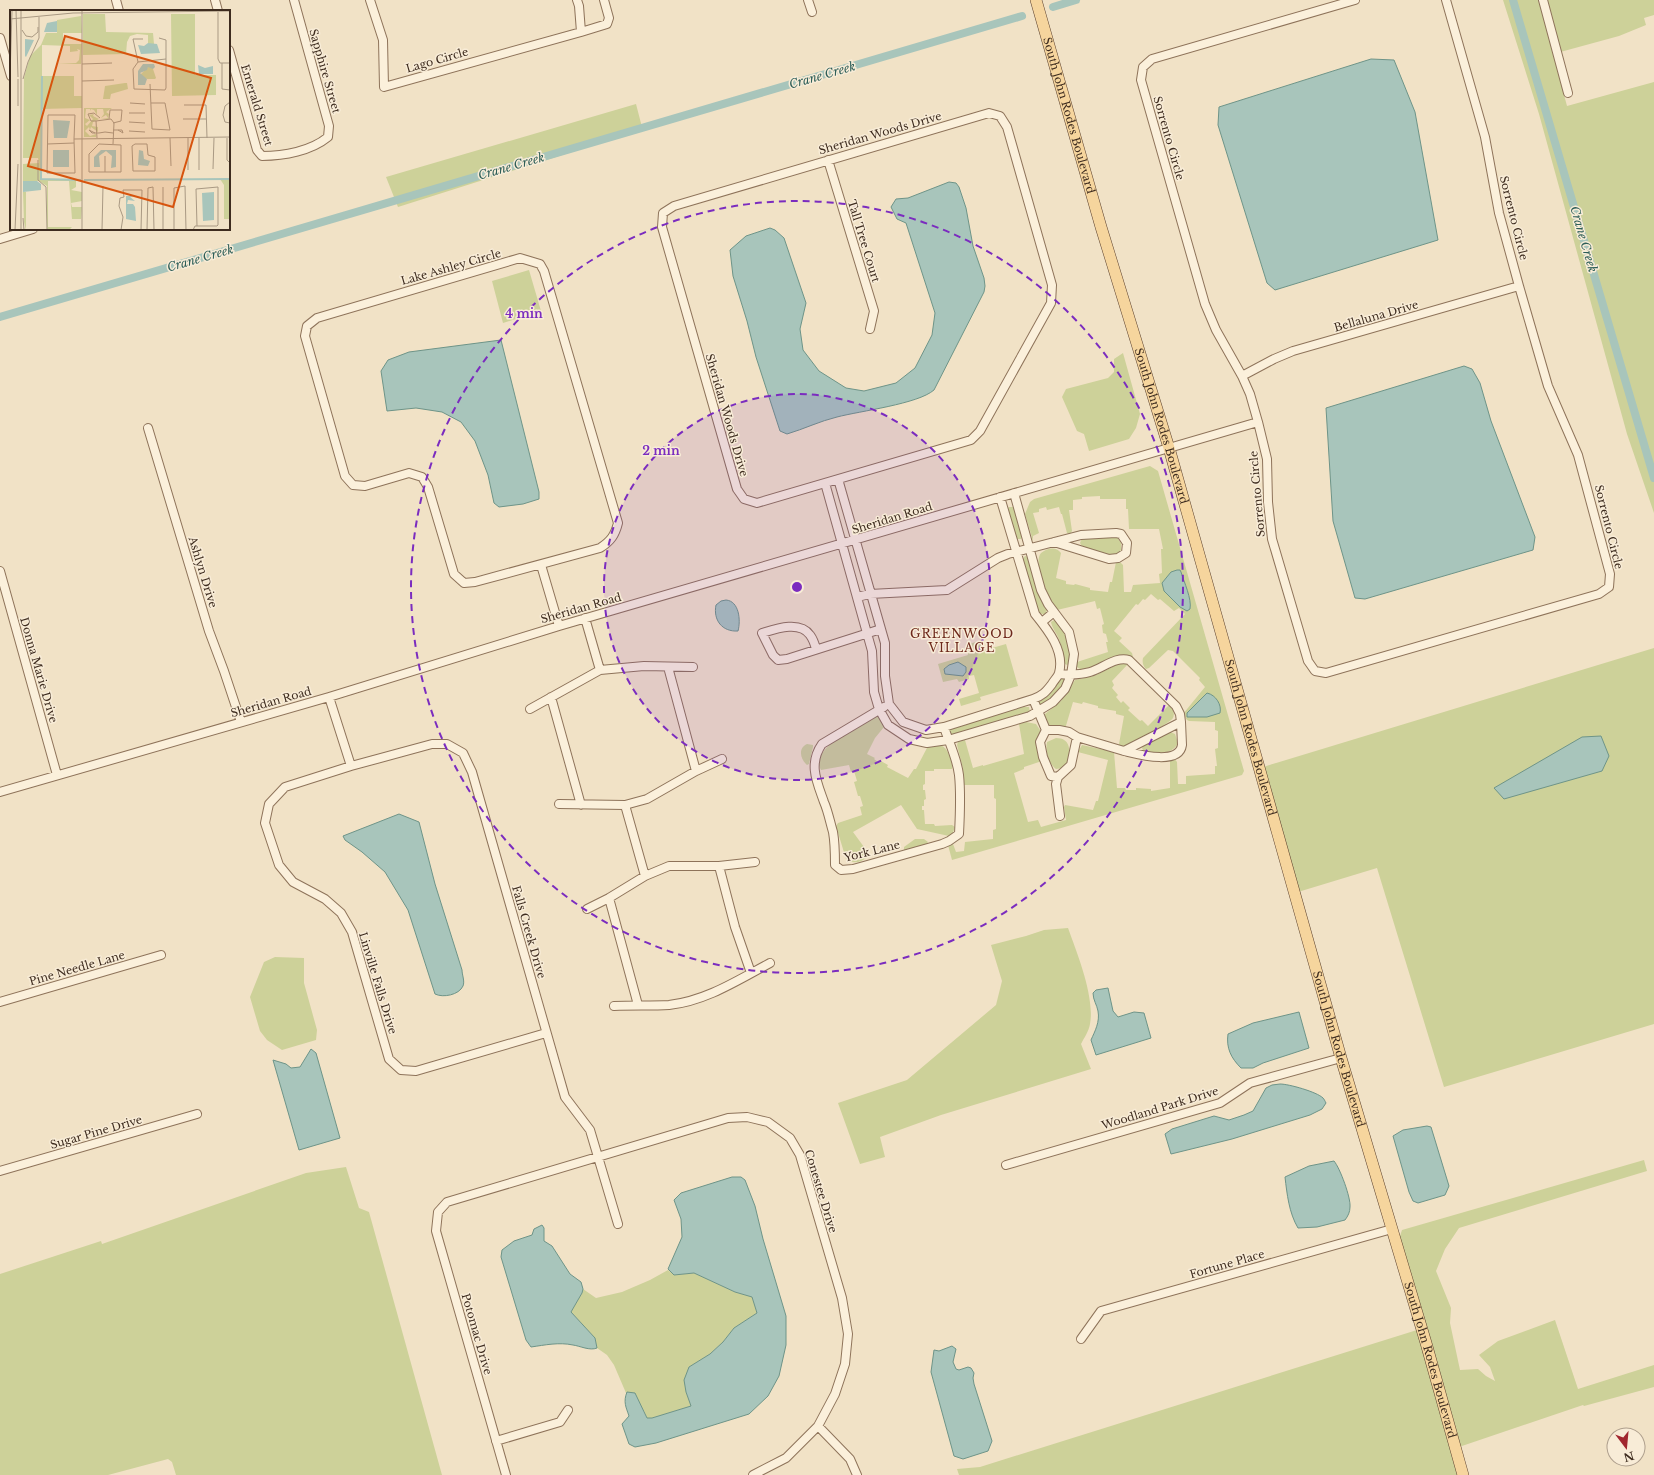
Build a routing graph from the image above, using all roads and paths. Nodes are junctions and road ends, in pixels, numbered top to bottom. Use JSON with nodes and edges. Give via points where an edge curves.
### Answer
{"nodes":[{"id":1,"x":116,"y":0,"type":"edge"},
{"id":2,"x":215,"y":0,"type":"edge"},
{"id":3,"x":294,"y":0,"type":"edge"},
{"id":4,"x":370,"y":0,"type":"edge"},
{"id":5,"x":577,"y":0,"type":"edge"},
{"id":6,"x":604,"y":0,"type":"edge"},
{"id":7,"x":808,"y":0,"type":"edge"},
{"id":8,"x":1036,"y":0,"type":"edge"},
{"id":9,"x":1355,"y":0,"type":"edge"},
{"id":10,"x":1446,"y":0,"type":"edge"},
{"id":11,"x":1542,"y":0,"type":"edge"},
{"id":12,"x":119,"y":10,"type":"edge"},
{"id":13,"x":218,"y":10,"type":"edge"},
{"id":14,"x":812,"y":12,"type":"dead end"},
{"id":15,"x":581,"y":32,"type":"junction"},
{"id":16,"x":0,"y":38,"type":"edge"},
{"id":17,"x":230,"y":54,"type":"edge"},
{"id":18,"x":10,"y":73,"type":"edge"},
{"id":19,"x":1568,"y":93,"type":"dead end"},
{"id":20,"x":319,"y":144,"type":"joint"},
{"id":21,"x":828,"y":160,"type":"junction"},
{"id":22,"x":31,"y":230,"type":"edge"},
{"id":23,"x":0,"y":239,"type":"edge"},
{"id":24,"x":1519,"y":286,"type":"junction"},
{"id":25,"x":870,"y":329,"type":"dead end"},
{"id":26,"x":1242,"y":376,"type":"junction"},
{"id":27,"x":1258,"y":422,"type":"junction"},
{"id":28,"x":148,"y":428,"type":"dead end"},
{"id":29,"x":1169,"y":448,"type":"junction"},
{"id":30,"x":838,"y":479,"type":"junction"},
{"id":31,"x":825,"y":483,"type":"junction"},
{"id":32,"x":1014,"y":493,"type":"junction"},
{"id":33,"x":1000,"y":497,"type":"junction"},
{"id":34,"x":856,"y":540,"type":"junction"},
{"id":35,"x":1054,"y":542,"type":"junction"},
{"id":36,"x":842,"y":544,"type":"junction"},
{"id":37,"x":1030,"y":549,"type":"junction"},
{"id":38,"x":1016,"y":551,"type":"junction"},
{"id":39,"x":541,"y":565,"type":"junction"},
{"id":40,"x":0,"y":571,"type":"edge"},
{"id":41,"x":870,"y":594,"type":"junction"},
{"id":42,"x":857,"y":597,"type":"junction"},
{"id":43,"x":1054,"y":612,"type":"junction"},
{"id":44,"x":585,"y":618,"type":"junction"},
{"id":45,"x":1042,"y":622,"type":"junction"},
{"id":46,"x":559,"y":626,"type":"junction"},
{"id":47,"x":881,"y":629,"type":"junction"},
{"id":48,"x":867,"y":634,"type":"junction"},
{"id":49,"x":816,"y":649,"type":"junction"},
{"id":50,"x":668,"y":667,"type":"junction"},
{"id":51,"x":693,"y":667,"type":"dead end"},
{"id":52,"x":600,"y":670,"type":"junction"},
{"id":53,"x":1059,"y":674,"type":"junction"},
{"id":54,"x":1071,"y":675,"type":"junction"},
{"id":55,"x":329,"y":697,"type":"junction"},
{"id":56,"x":551,"y":697,"type":"junction"},
{"id":57,"x":1033,"y":699,"type":"junction"},
{"id":58,"x":889,"y":704,"type":"junction"},
{"id":59,"x":530,"y":709,"type":"dead end"},
{"id":60,"x":879,"y":709,"type":"junction"},
{"id":61,"x":1038,"y":712,"type":"junction"},
{"id":62,"x":241,"y":722,"type":"junction"},
{"id":63,"x":1180,"y":722,"type":"junction"},
{"id":64,"x":944,"y":727,"type":"junction"},
{"id":65,"x":1046,"y":730,"type":"junction"},
{"id":66,"x":1077,"y":737,"type":"junction"},
{"id":67,"x":948,"y":740,"type":"junction"},
{"id":68,"x":1124,"y":751,"type":"junction"},
{"id":69,"x":722,"y":759,"type":"dead end"},
{"id":70,"x":351,"y":766,"type":"junction"},
{"id":71,"x":696,"y":771,"type":"junction"},
{"id":72,"x":57,"y":775,"type":"junction"},
{"id":73,"x":1058,"y":777,"type":"junction"},
{"id":74,"x":0,"y":792,"type":"edge"},
{"id":75,"x":560,"y":804,"type":"dead end"},
{"id":76,"x":581,"y":805,"type":"junction"},
{"id":77,"x":625,"y":805,"type":"junction"},
{"id":78,"x":1060,"y":816,"type":"dead end"},
{"id":79,"x":755,"y":862,"type":"dead end"},
{"id":80,"x":719,"y":866,"type":"junction"},
{"id":81,"x":645,"y":876,"type":"junction"},
{"id":82,"x":608,"y":898,"type":"junction"},
{"id":83,"x":587,"y":909,"type":"dead end"},
{"id":84,"x":161,"y":955,"type":"dead end"},
{"id":85,"x":770,"y":963,"type":"dead end"},
{"id":86,"x":751,"y":973,"type":"junction"},
{"id":87,"x":0,"y":1002,"type":"edge"},
{"id":88,"x":638,"y":1005,"type":"junction"},
{"id":89,"x":614,"y":1006,"type":"dead end"},
{"id":90,"x":546,"y":1033,"type":"junction"},
{"id":91,"x":1341,"y":1058,"type":"junction"},
{"id":92,"x":198,"y":1114,"type":"dead end"},
{"id":93,"x":599,"y":1156,"type":"junction"},
{"id":94,"x":1006,"y":1165,"type":"dead end"},
{"id":95,"x":0,"y":1171,"type":"edge"},
{"id":96,"x":448,"y":1202,"type":"joint"},
{"id":97,"x":618,"y":1224,"type":"dead end"},
{"id":98,"x":1392,"y":1229,"type":"junction"},
{"id":99,"x":1081,"y":1339,"type":"dead end"},
{"id":100,"x":568,"y":1410,"type":"dead end"},
{"id":101,"x":818,"y":1426,"type":"junction"},
{"id":102,"x":496,"y":1441,"type":"junction"},
{"id":103,"x":506,"y":1475,"type":"edge"},
{"id":104,"x":753,"y":1475,"type":"edge"},
{"id":105,"x":857,"y":1475,"type":"edge"},
{"id":106,"x":1463,"y":1475,"type":"edge"}],
"edges":[{"from":1,"to":12,"type":"street"},
{"from":2,"to":13,"type":"street"},
{"from":3,"to":20,"type":"street","name":"Sapphire Street","via":[[329,126],[328,137]]},
{"from":4,"to":15,"type":"street","name":"Lago Circle","via":[[383,40],[384,86]]},
{"from":5,"to":15,"type":"street"},
{"from":6,"to":15,"type":"street","name":"Lago Circle","via":[[610,18],[607,24]]},
{"from":7,"to":14,"type":"street"},
{"from":8,"to":29,"type":"main road","name":"South John Rodes Boulevard","via":[[1101,227]]},
{"from":9,"to":26,"type":"street","name":"Sorrento Circle","via":[[1152,59],[1143,67],[1141,80],[1205,304],[1216,330]]},
{"from":10,"to":24,"type":"street","name":"Sorrento Circle","via":[[1485,137],[1499,213]]},
{"from":11,"to":19,"type":"street"},
{"from":16,"to":18,"type":"street"},
{"from":17,"to":20,"type":"street","name":"Emerald Street","via":[[257,150],[262,156],[279,156]]},
{"from":21,"to":25,"type":"street","name":"Tall Tree Court","via":[[874,311]]},
{"from":21,"to":30,"type":"street","name":"Sheridan Woods Drive","via":[[989,113],[1000,116],[1007,127],[1052,285],[1051,303],[980,431],[971,440]]},
{"from":21,"to":31,"type":"street","name":"Sheridan Woods Drive","via":[[674,206],[663,213],[662,227],[736,489],[744,499],[757,503]]},
{"from":22,"to":23,"type":"street"},
{"from":24,"to":26,"type":"street","name":"Bellaluna Drive","via":[[1293,351]]},
{"from":24,"to":27,"type":"street","name":"Sorrento Circle","via":[[1548,386],[1578,455],[1610,574],[1609,587],[1599,594],[1326,673],[1315,671],[1308,661],[1272,539],[1267,459]]},
{"from":26,"to":27,"type":"street","name":"Sorrento Circle"},
{"from":27,"to":29,"type":"street"},
{"from":28,"to":62,"type":"street","name":"Ashlyn Drive","via":[[209,631]]},
{"from":29,"to":32,"type":"street","name":"Sheridan Road"},
{"from":29,"to":91,"type":"main road","name":"South John Rodes Boulevard"},
{"from":30,"to":31,"type":"street","name":"Sheridan Woods Drive"},
{"from":30,"to":34,"type":"street"},
{"from":31,"to":36,"type":"street"},
{"from":32,"to":33,"type":"street","name":"Sheridan Road"},
{"from":32,"to":37,"type":"street"},
{"from":33,"to":34,"type":"street","name":"Sheridan Road"},
{"from":33,"to":38,"type":"street"},
{"from":34,"to":36,"type":"street","name":"Sheridan Road"},
{"from":34,"to":41,"type":"street"},
{"from":35,"to":35,"type":"street","via":[[1081,535],[1116,533],[1121,534],[1127,543],[1126,554],[1109,559]]},
{"from":35,"to":37,"type":"street"},
{"from":36,"to":42,"type":"street"},
{"from":36,"to":44,"type":"street","name":"Sheridan Road"},
{"from":37,"to":38,"type":"street"},
{"from":37,"to":43,"type":"street","via":[[1041,590]]},
{"from":38,"to":41,"type":"street","via":[[998,558],[948,590]]},
{"from":38,"to":45,"type":"street","via":[[1030,601],[1035,614]]},
{"from":39,"to":39,"type":"street","name":"Lake Ashley Circle","via":[[600,548],[610,542],[618,523],[540,264],[520,258],[317,318],[307,326],[304,336],[345,476],[353,485],[365,486],[409,473],[422,477],[428,487],[454,574],[464,583]]},
{"from":39,"to":46,"type":"street"},
{"from":40,"to":72,"type":"street","name":"Donna Marie Drive"},
{"from":41,"to":42,"type":"street"},
{"from":41,"to":47,"type":"street"},
{"from":42,"to":48,"type":"street"},
{"from":43,"to":45,"type":"street"},
{"from":43,"to":54,"type":"street","via":[[1069,632],[1073,646]]},
{"from":44,"to":46,"type":"street","name":"Sheridan Road"},
{"from":44,"to":52,"type":"street"},
{"from":45,"to":53,"type":"street","via":[[1056,644],[1060,659]]},
{"from":46,"to":55,"type":"street","name":"Sheridan Road"},
{"from":47,"to":48,"type":"street"},
{"from":47,"to":58,"type":"street","via":[[885,643],[885,676]]},
{"from":48,"to":49,"type":"street"},
{"from":48,"to":60,"type":"street","via":[[872,656],[874,692]]},
{"from":49,"to":49,"type":"street","via":[[778,660],[762,633],[797,627],[810,635]]},
{"from":50,"to":51,"type":"street"},
{"from":50,"to":52,"type":"street","via":[[644,666]]},
{"from":50,"to":71,"type":"street"},
{"from":52,"to":56,"type":"street"},
{"from":53,"to":54,"type":"street"},
{"from":53,"to":57,"type":"street","via":[[1043,695]]},
{"from":54,"to":61,"type":"street","via":[[1065,690],[1054,702]]},
{"from":54,"to":63,"type":"street","via":[[1090,672],[1122,658],[1129,660],[1176,706]]},
{"from":55,"to":62,"type":"street","name":"Sheridan Road"},
{"from":55,"to":70,"type":"street"},
{"from":56,"to":59,"type":"street"},
{"from":56,"to":76,"type":"street"},
{"from":57,"to":61,"type":"street"},
{"from":57,"to":64,"type":"street"},
{"from":58,"to":60,"type":"street","name":"York Lane"},
{"from":58,"to":64,"type":"street","via":[[903,722],[926,730]]},
{"from":60,"to":67,"type":"street","via":[[888,726],[909,739],[927,743]]},
{"from":60,"to":67,"type":"street","name":"York Lane","via":[[822,744],[814,759],[816,779],[833,833],[837,868],[853,869],[949,841],[959,834],[959,774]]},
{"from":61,"to":65,"type":"street"},
{"from":61,"to":67,"type":"street"},
{"from":62,"to":72,"type":"street","name":"Sheridan Road"},
{"from":63,"to":68,"type":"street"},
{"from":63,"to":68,"type":"street","via":[[1181,748],[1171,756],[1159,758]]},
{"from":64,"to":67,"type":"street","name":"York Lane"},
{"from":65,"to":66,"type":"street","via":[[1059,730]]},
{"from":65,"to":73,"type":"street","via":[[1040,742],[1043,757],[1051,776]]},
{"from":66,"to":68,"type":"street"},
{"from":66,"to":73,"type":"street","via":[[1072,766]]},
{"from":69,"to":71,"type":"street"},
{"from":70,"to":90,"type":"street","name":"Falls Creek Drive","via":[[432,744],[447,744],[463,754],[472,772]]},
{"from":70,"to":90,"type":"street","name":"Linville Falls Drive","via":[[285,787],[269,804],[265,823],[279,865],[293,882],[325,899],[341,913],[352,932],[389,1059],[401,1070],[416,1071]]},
{"from":71,"to":77,"type":"street","via":[[646,798]]},
{"from":72,"to":74,"type":"street","name":"Sheridan Road"},
{"from":73,"to":78,"type":"street","via":[[1056,784]]},
{"from":75,"to":76,"type":"street"},
{"from":76,"to":77,"type":"street"},
{"from":77,"to":81,"type":"street"},
{"from":79,"to":80,"type":"street"},
{"from":80,"to":81,"type":"street","via":[[669,866]]},
{"from":80,"to":86,"type":"street","via":[[735,927]]},
{"from":81,"to":82,"type":"street"},
{"from":82,"to":83,"type":"street"},
{"from":82,"to":88,"type":"street"},
{"from":84,"to":87,"type":"street","name":"Pine Needle Lane"},
{"from":85,"to":86,"type":"street"},
{"from":86,"to":88,"type":"street","via":[[717,992],[690,1000],[669,1005]]},
{"from":88,"to":89,"type":"street"},
{"from":90,"to":93,"type":"street","name":"Falls Creek Drive","via":[[565,1097],[590,1130]]},
{"from":91,"to":94,"type":"street","name":"Woodland Park Drive","via":[[1250,1083],[1220,1103]]},
{"from":91,"to":98,"type":"main road","name":"South John Rodes Boulevard"},
{"from":92,"to":95,"type":"street","name":"Sugar Pine Drive"},
{"from":93,"to":96,"type":"street","name":"Conestee Drive"},
{"from":93,"to":97,"type":"street","name":"Falls Creek Drive"},
{"from":93,"to":101,"type":"street","name":"Conestee Drive","via":[[728,1118],[747,1117],[768,1122],[790,1138],[800,1155],[842,1298],[848,1334],[845,1364],[835,1394]]},
{"from":96,"to":102,"type":"street","name":"Potomac Drive","via":[[438,1212],[436,1231]]},
{"from":98,"to":99,"type":"street","name":"Fortune Place","via":[[1101,1311]]},
{"from":98,"to":106,"type":"main road","name":"South John Rodes Boulevard"},
{"from":100,"to":102,"type":"street","via":[[560,1422]]},
{"from":101,"to":104,"type":"street","name":"Conestee Drive","via":[[786,1458]]},
{"from":101,"to":105,"type":"street","via":[[850,1458]]},
{"from":102,"to":103,"type":"street","name":"Potomac Drive"}]}
